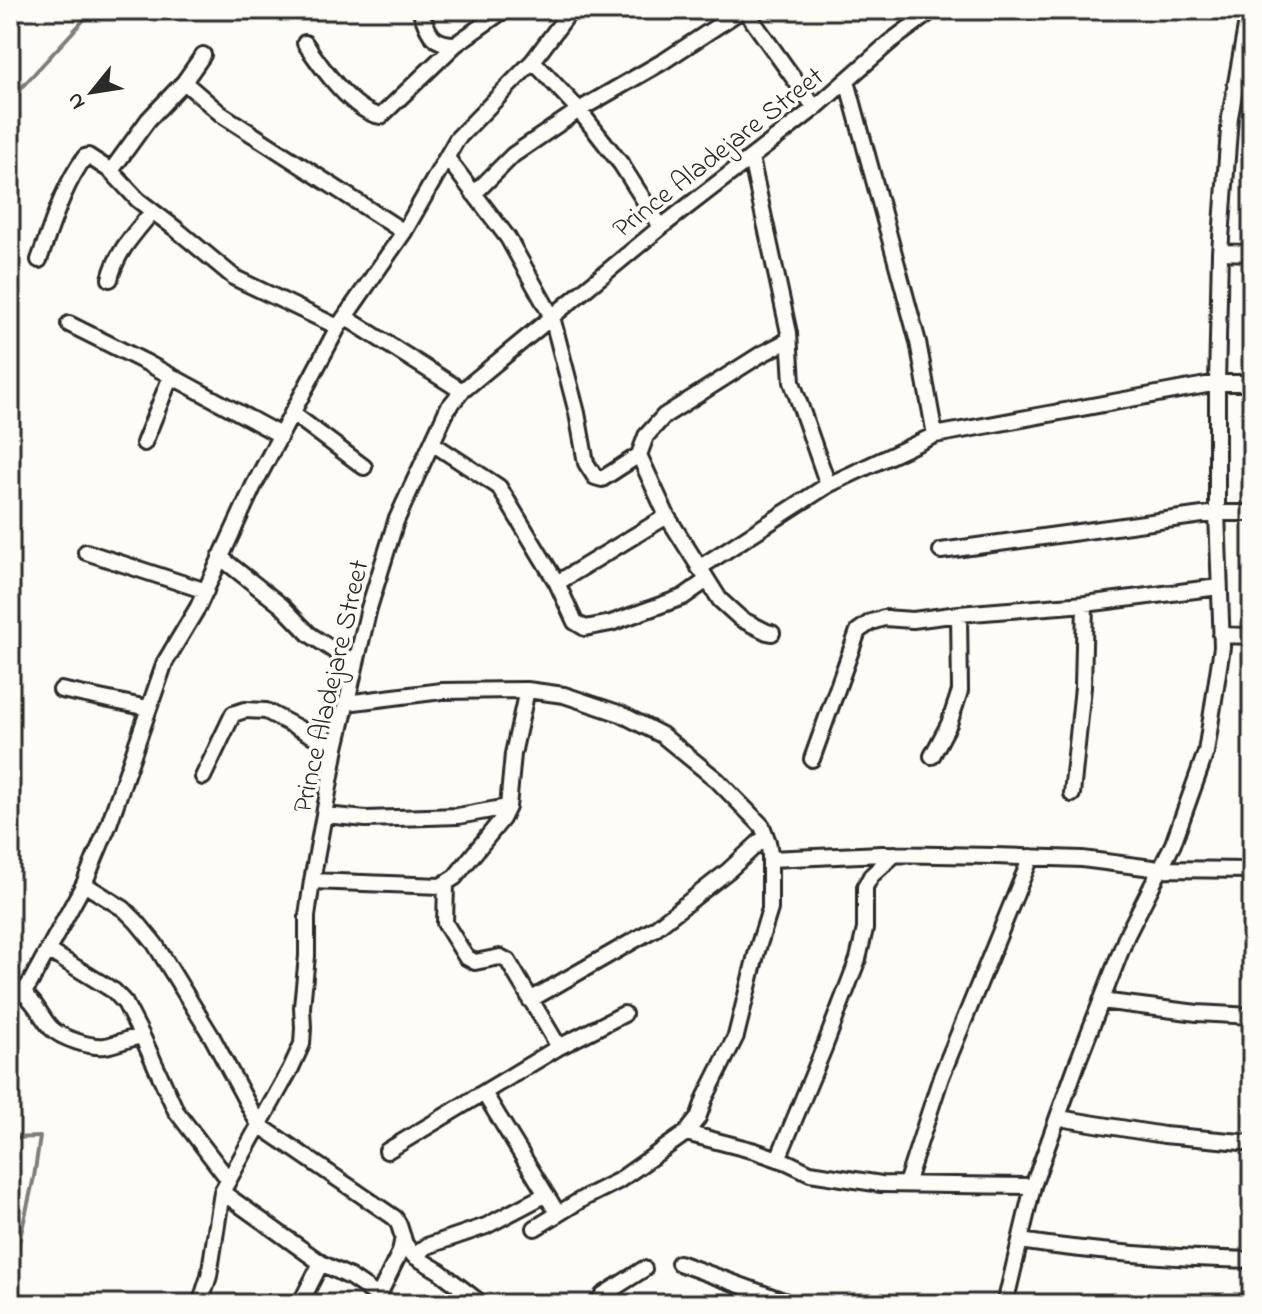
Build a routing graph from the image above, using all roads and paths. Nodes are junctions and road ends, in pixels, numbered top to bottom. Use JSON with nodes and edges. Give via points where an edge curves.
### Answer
{"nodes":[{"id":1,"x":420,"y":10,"type":"edge"},
{"id":2,"x":504,"y":10,"type":"edge"},
{"id":3,"x":571,"y":10,"type":"edge"},
{"id":4,"x":744,"y":10,"type":"edge"},
{"id":5,"x":933,"y":10,"type":"edge"},
{"id":6,"x":1249,"y":10,"type":"edge"},
{"id":7,"x":305,"y":43,"type":"dead end"},
{"id":8,"x":456,"y":44,"type":"junction"},
{"id":9,"x":203,"y":55,"type":"dead end"},
{"id":10,"x":533,"y":61,"type":"junction"},
{"id":11,"x":847,"y":81,"type":"junction"},
{"id":12,"x":184,"y":82,"type":"junction"},
{"id":13,"x":815,"y":108,"type":"junction"},
{"id":14,"x":579,"y":110,"type":"junction"},
{"id":15,"x":447,"y":158,"type":"junction"},
{"id":16,"x":751,"y":158,"type":"junction"},
{"id":17,"x":111,"y":171,"type":"junction"},
{"id":18,"x":474,"y":194,"type":"junction"},
{"id":19,"x":152,"y":212,"type":"junction"},
{"id":20,"x":661,"y":227,"type":"junction"},
{"id":21,"x":404,"y":232,"type":"junction"},
{"id":22,"x":1220,"y":252,"type":"junction"},
{"id":23,"x":1252,"y":253,"type":"edge"},
{"id":24,"x":39,"y":260,"type":"dead end"},
{"id":25,"x":110,"y":279,"type":"dead end"},
{"id":26,"x":552,"y":317,"type":"junction"},
{"id":27,"x":342,"y":322,"type":"junction"},
{"id":28,"x":69,"y":324,"type":"dead end"},
{"id":29,"x":789,"y":340,"type":"junction"},
{"id":30,"x":171,"y":376,"type":"junction"},
{"id":31,"x":1217,"y":383,"type":"junction"},
{"id":32,"x":1252,"y":383,"type":"edge"},
{"id":33,"x":462,"y":391,"type":"junction"},
{"id":34,"x":292,"y":413,"type":"junction"},
{"id":35,"x":280,"y":435,"type":"junction"},
{"id":36,"x":935,"y":435,"type":"junction"},
{"id":37,"x":144,"y":443,"type":"dead end"},
{"id":38,"x":432,"y":443,"type":"junction"},
{"id":39,"x":639,"y":455,"type":"junction"},
{"id":40,"x":364,"y":467,"type":"dead end"},
{"id":41,"x":828,"y":485,"type":"junction"},
{"id":42,"x":1217,"y":513,"type":"junction"},
{"id":43,"x":1252,"y":513,"type":"edge"},
{"id":44,"x":667,"y":516,"type":"junction"},
{"id":45,"x":941,"y":551,"type":"dead end"},
{"id":46,"x":86,"y":552,"type":"dead end"},
{"id":47,"x":220,"y":557,"type":"junction"},
{"id":48,"x":703,"y":574,"type":"junction"},
{"id":49,"x":557,"y":583,"type":"junction"},
{"id":50,"x":1219,"y":587,"type":"junction"},
{"id":51,"x":206,"y":591,"type":"junction"},
{"id":52,"x":1085,"y":604,"type":"junction"},
{"id":53,"x":959,"y":614,"type":"junction"},
{"id":54,"x":772,"y":633,"type":"dead end"},
{"id":55,"x":1221,"y":635,"type":"junction"},
{"id":56,"x":1252,"y":636,"type":"edge"},
{"id":57,"x":355,"y":661,"type":"junction"},
{"id":58,"x":61,"y":690,"type":"dead end"},
{"id":59,"x":527,"y":690,"type":"junction"},
{"id":60,"x":346,"y":703,"type":"junction"},
{"id":61,"x":148,"y":708,"type":"junction"},
{"id":62,"x":336,"y":748,"type":"junction"},
{"id":63,"x":932,"y":756,"type":"dead end"},
{"id":64,"x":812,"y":759,"type":"dead end"},
{"id":65,"x":203,"y":777,"type":"dead end"},
{"id":66,"x":1072,"y":794,"type":"dead end"},
{"id":67,"x":508,"y":807,"type":"junction"},
{"id":68,"x":325,"y":815,"type":"junction"},
{"id":69,"x":766,"y":836,"type":"junction"},
{"id":70,"x":895,"y":854,"type":"junction"},
{"id":71,"x":1031,"y":857,"type":"junction"},
{"id":72,"x":770,"y":859,"type":"junction"},
{"id":73,"x":1160,"y":869,"type":"junction"},
{"id":74,"x":1252,"y":870,"type":"edge"},
{"id":75,"x":312,"y":881,"type":"junction"},
{"id":76,"x":84,"y":884,"type":"junction"},
{"id":77,"x":446,"y":884,"type":"junction"},
{"id":78,"x":49,"y":951,"type":"junction"},
{"id":79,"x":16,"y":994,"type":"edge"},
{"id":80,"x":530,"y":1000,"type":"junction"},
{"id":81,"x":1101,"y":1001,"type":"junction"},
{"id":82,"x":624,"y":1014,"type":"dead end"},
{"id":83,"x":1252,"y":1016,"type":"edge"},
{"id":84,"x":142,"y":1036,"type":"junction"},
{"id":85,"x":559,"y":1047,"type":"junction"},
{"id":86,"x":484,"y":1093,"type":"junction"},
{"id":87,"x":1059,"y":1118,"type":"junction"},
{"id":88,"x":259,"y":1125,"type":"junction"},
{"id":89,"x":686,"y":1133,"type":"junction"},
{"id":90,"x":1252,"y":1143,"type":"edge"},
{"id":91,"x":387,"y":1151,"type":"dead end"},
{"id":92,"x":778,"y":1159,"type":"junction"},
{"id":93,"x":906,"y":1184,"type":"junction"},
{"id":94,"x":225,"y":1185,"type":"junction"},
{"id":95,"x":1033,"y":1186,"type":"junction"},
{"id":96,"x":545,"y":1195,"type":"junction"},
{"id":97,"x":558,"y":1214,"type":"junction"},
{"id":98,"x":535,"y":1228,"type":"dead end"},
{"id":99,"x":403,"y":1237,"type":"junction"},
{"id":100,"x":1020,"y":1241,"type":"junction"},
{"id":101,"x":415,"y":1257,"type":"junction"},
{"id":102,"x":1252,"y":1260,"type":"edge"},
{"id":103,"x":321,"y":1263,"type":"junction"},
{"id":104,"x":679,"y":1263,"type":"dead end"},
{"id":105,"x":644,"y":1269,"type":"dead end"},
{"id":106,"x":392,"y":1270,"type":"junction"},
{"id":107,"x":376,"y":1300,"type":"edge"},
{"id":108,"x":200,"y":1304,"type":"edge"},
{"id":109,"x":300,"y":1304,"type":"edge"},
{"id":110,"x":482,"y":1304,"type":"edge"},
{"id":111,"x":596,"y":1304,"type":"edge"},
{"id":112,"x":792,"y":1304,"type":"edge"},
{"id":113,"x":1005,"y":1304,"type":"edge"}],
"edges":[{"from":1,"to":8,"type":"street","via":[[432,37]]},
{"from":2,"to":8,"type":"street"},
{"from":3,"to":10,"type":"street"},
{"from":4,"to":13,"type":"street"},
{"from":4,"to":14,"type":"street"},
{"from":5,"to":11,"type":"street","name":"Prince Aladejare Street"},
{"from":6,"to":22,"type":"street","via":[[1230,117]]},
{"from":7,"to":8,"type":"street","via":[[361,109],[381,116]]},
{"from":9,"to":12,"type":"street"},
{"from":10,"to":14,"type":"street"},
{"from":10,"to":15,"type":"street","via":[[463,131]]},
{"from":11,"to":13,"type":"street","name":"Prince Aladejare Street"},
{"from":11,"to":36,"type":"street","via":[[918,342]]},
{"from":12,"to":17,"type":"street"},
{"from":12,"to":21,"type":"street","via":[[221,114]]},
{"from":13,"to":16,"type":"street","name":"Prince Aladejare Street"},
{"from":14,"to":18,"type":"street","via":[[513,155]]},
{"from":14,"to":20,"type":"street"},
{"from":15,"to":18,"type":"street"},
{"from":15,"to":21,"type":"street"},
{"from":16,"to":20,"type":"street","name":"Prince Aladejare Street"},
{"from":16,"to":29,"type":"street"},
{"from":17,"to":19,"type":"street"},
{"from":17,"to":24,"type":"street","via":[[88,156],[84,159],[66,189]]},
{"from":18,"to":26,"type":"street","via":[[508,238]]},
{"from":19,"to":25,"type":"street","via":[[120,251]]},
{"from":19,"to":27,"type":"street","via":[[235,278]]},
{"from":20,"to":26,"type":"street","name":"Prince Aladejare Street"},
{"from":21,"to":27,"type":"street"},
{"from":22,"to":23,"type":"street"},
{"from":22,"to":31,"type":"street"},
{"from":26,"to":33,"type":"street","name":"Prince Aladejare Street"},
{"from":26,"to":39,"type":"street","via":[[591,472],[602,479]]},
{"from":27,"to":33,"type":"street"},
{"from":27,"to":34,"type":"street"},
{"from":28,"to":30,"type":"street"},
{"from":29,"to":39,"type":"street","via":[[664,416],[646,436]]},
{"from":29,"to":41,"type":"street","via":[[792,382]]},
{"from":30,"to":35,"type":"street"},
{"from":30,"to":37,"type":"street"},
{"from":31,"to":32,"type":"street"},
{"from":31,"to":36,"type":"street"},
{"from":31,"to":42,"type":"street"},
{"from":33,"to":38,"type":"street","name":"Prince Aladejare Street"},
{"from":34,"to":35,"type":"street"},
{"from":34,"to":40,"type":"street"},
{"from":35,"to":47,"type":"street"},
{"from":36,"to":41,"type":"street"},
{"from":38,"to":49,"type":"street","via":[[499,487]]},
{"from":38,"to":57,"type":"street","name":"Prince Aladejare Street","via":[[396,521]]},
{"from":39,"to":44,"type":"street"},
{"from":41,"to":48,"type":"street"},
{"from":42,"to":43,"type":"street"},
{"from":42,"to":45,"type":"street"},
{"from":42,"to":50,"type":"street"},
{"from":44,"to":48,"type":"street"},
{"from":44,"to":49,"type":"street"},
{"from":46,"to":51,"type":"street"},
{"from":47,"to":51,"type":"street"},
{"from":47,"to":57,"type":"street","via":[[309,634]]},
{"from":48,"to":49,"type":"street","via":[[683,597],[585,628],[575,622]]},
{"from":48,"to":54,"type":"street","via":[[741,619]]},
{"from":50,"to":52,"type":"street"},
{"from":50,"to":55,"type":"street"},
{"from":51,"to":61,"type":"street","via":[[165,662]]},
{"from":52,"to":53,"type":"street"},
{"from":52,"to":66,"type":"street"},
{"from":53,"to":63,"type":"street","via":[[960,691]]},
{"from":53,"to":64,"type":"street","via":[[884,618],[858,631]]},
{"from":55,"to":56,"type":"street"},
{"from":55,"to":73,"type":"street","via":[[1206,752]]},
{"from":57,"to":60,"type":"street","name":"Prince Aladejare Street"},
{"from":58,"to":61,"type":"street"},
{"from":59,"to":60,"type":"street","via":[[442,691]]},
{"from":59,"to":67,"type":"street"},
{"from":59,"to":69,"type":"street","via":[[564,695],[621,714],[662,735],[717,780]]},
{"from":60,"to":62,"type":"street","name":"Prince Aladejare Street"},
{"from":61,"to":76,"type":"street"},
{"from":62,"to":65,"type":"street","via":[[266,711],[245,710],[233,714]]},
{"from":62,"to":68,"type":"street","name":"Prince Aladejare Street"},
{"from":67,"to":68,"type":"street","via":[[458,816]]},
{"from":67,"to":77,"type":"street"},
{"from":68,"to":75,"type":"street","name":"Prince Aladejare Street"},
{"from":69,"to":72,"type":"street"},
{"from":69,"to":80,"type":"street","via":[[654,929]]},
{"from":70,"to":71,"type":"street"},
{"from":70,"to":72,"type":"street"},
{"from":70,"to":92,"type":"street","via":[[865,887],[865,929],[858,959]]},
{"from":71,"to":73,"type":"street"},
{"from":71,"to":93,"type":"street","via":[[941,1077]]},
{"from":72,"to":89,"type":"street","via":[[770,909],[736,1036]]},
{"from":73,"to":74,"type":"street"},
{"from":73,"to":81,"type":"street"},
{"from":75,"to":77,"type":"street"},
{"from":75,"to":88,"type":"street","name":"Prince Aladejare Street","via":[[302,1044]]},
{"from":76,"to":78,"type":"street"},
{"from":76,"to":88,"type":"street","via":[[124,909],[155,944]]},
{"from":77,"to":80,"type":"street","via":[[445,923],[466,957],[475,962],[500,957],[508,961]]},
{"from":78,"to":79,"type":"street"},
{"from":78,"to":84,"type":"street","via":[[114,991]]},
{"from":79,"to":84,"type":"street","via":[[32,1000],[63,1037],[107,1046]]},
{"from":80,"to":85,"type":"street"},
{"from":81,"to":83,"type":"street"},
{"from":81,"to":87,"type":"street"},
{"from":82,"to":85,"type":"street"},
{"from":84,"to":94,"type":"street","via":[[176,1111]]},
{"from":85,"to":86,"type":"street"},
{"from":86,"to":91,"type":"street"},
{"from":86,"to":96,"type":"street"},
{"from":87,"to":90,"type":"street"},
{"from":87,"to":95,"type":"street"},
{"from":88,"to":94,"type":"street","name":"Prince Aladejare Street"},
{"from":88,"to":99,"type":"street","via":[[395,1218]]},
{"from":89,"to":92,"type":"street"},
{"from":89,"to":97,"type":"street","via":[[618,1181]]},
{"from":92,"to":93,"type":"street","via":[[810,1173]]},
{"from":93,"to":95,"type":"street"},
{"from":94,"to":103,"type":"street"},
{"from":94,"to":108,"type":"street","name":"Prince Aladejare Street"},
{"from":95,"to":100,"type":"street"},
{"from":96,"to":97,"type":"street"},
{"from":96,"to":101,"type":"street","via":[[486,1226],[427,1246]]},
{"from":97,"to":98,"type":"street"},
{"from":99,"to":101,"type":"street"},
{"from":99,"to":106,"type":"street"},
{"from":100,"to":102,"type":"street","via":[[1084,1251]]},
{"from":100,"to":113,"type":"street"},
{"from":101,"to":106,"type":"street"},
{"from":101,"to":110,"type":"street"},
{"from":103,"to":107,"type":"street","via":[[350,1277]]},
{"from":103,"to":109,"type":"street"},
{"from":104,"to":112,"type":"street"},
{"from":105,"to":111,"type":"street"},
{"from":106,"to":107,"type":"street"}]}
